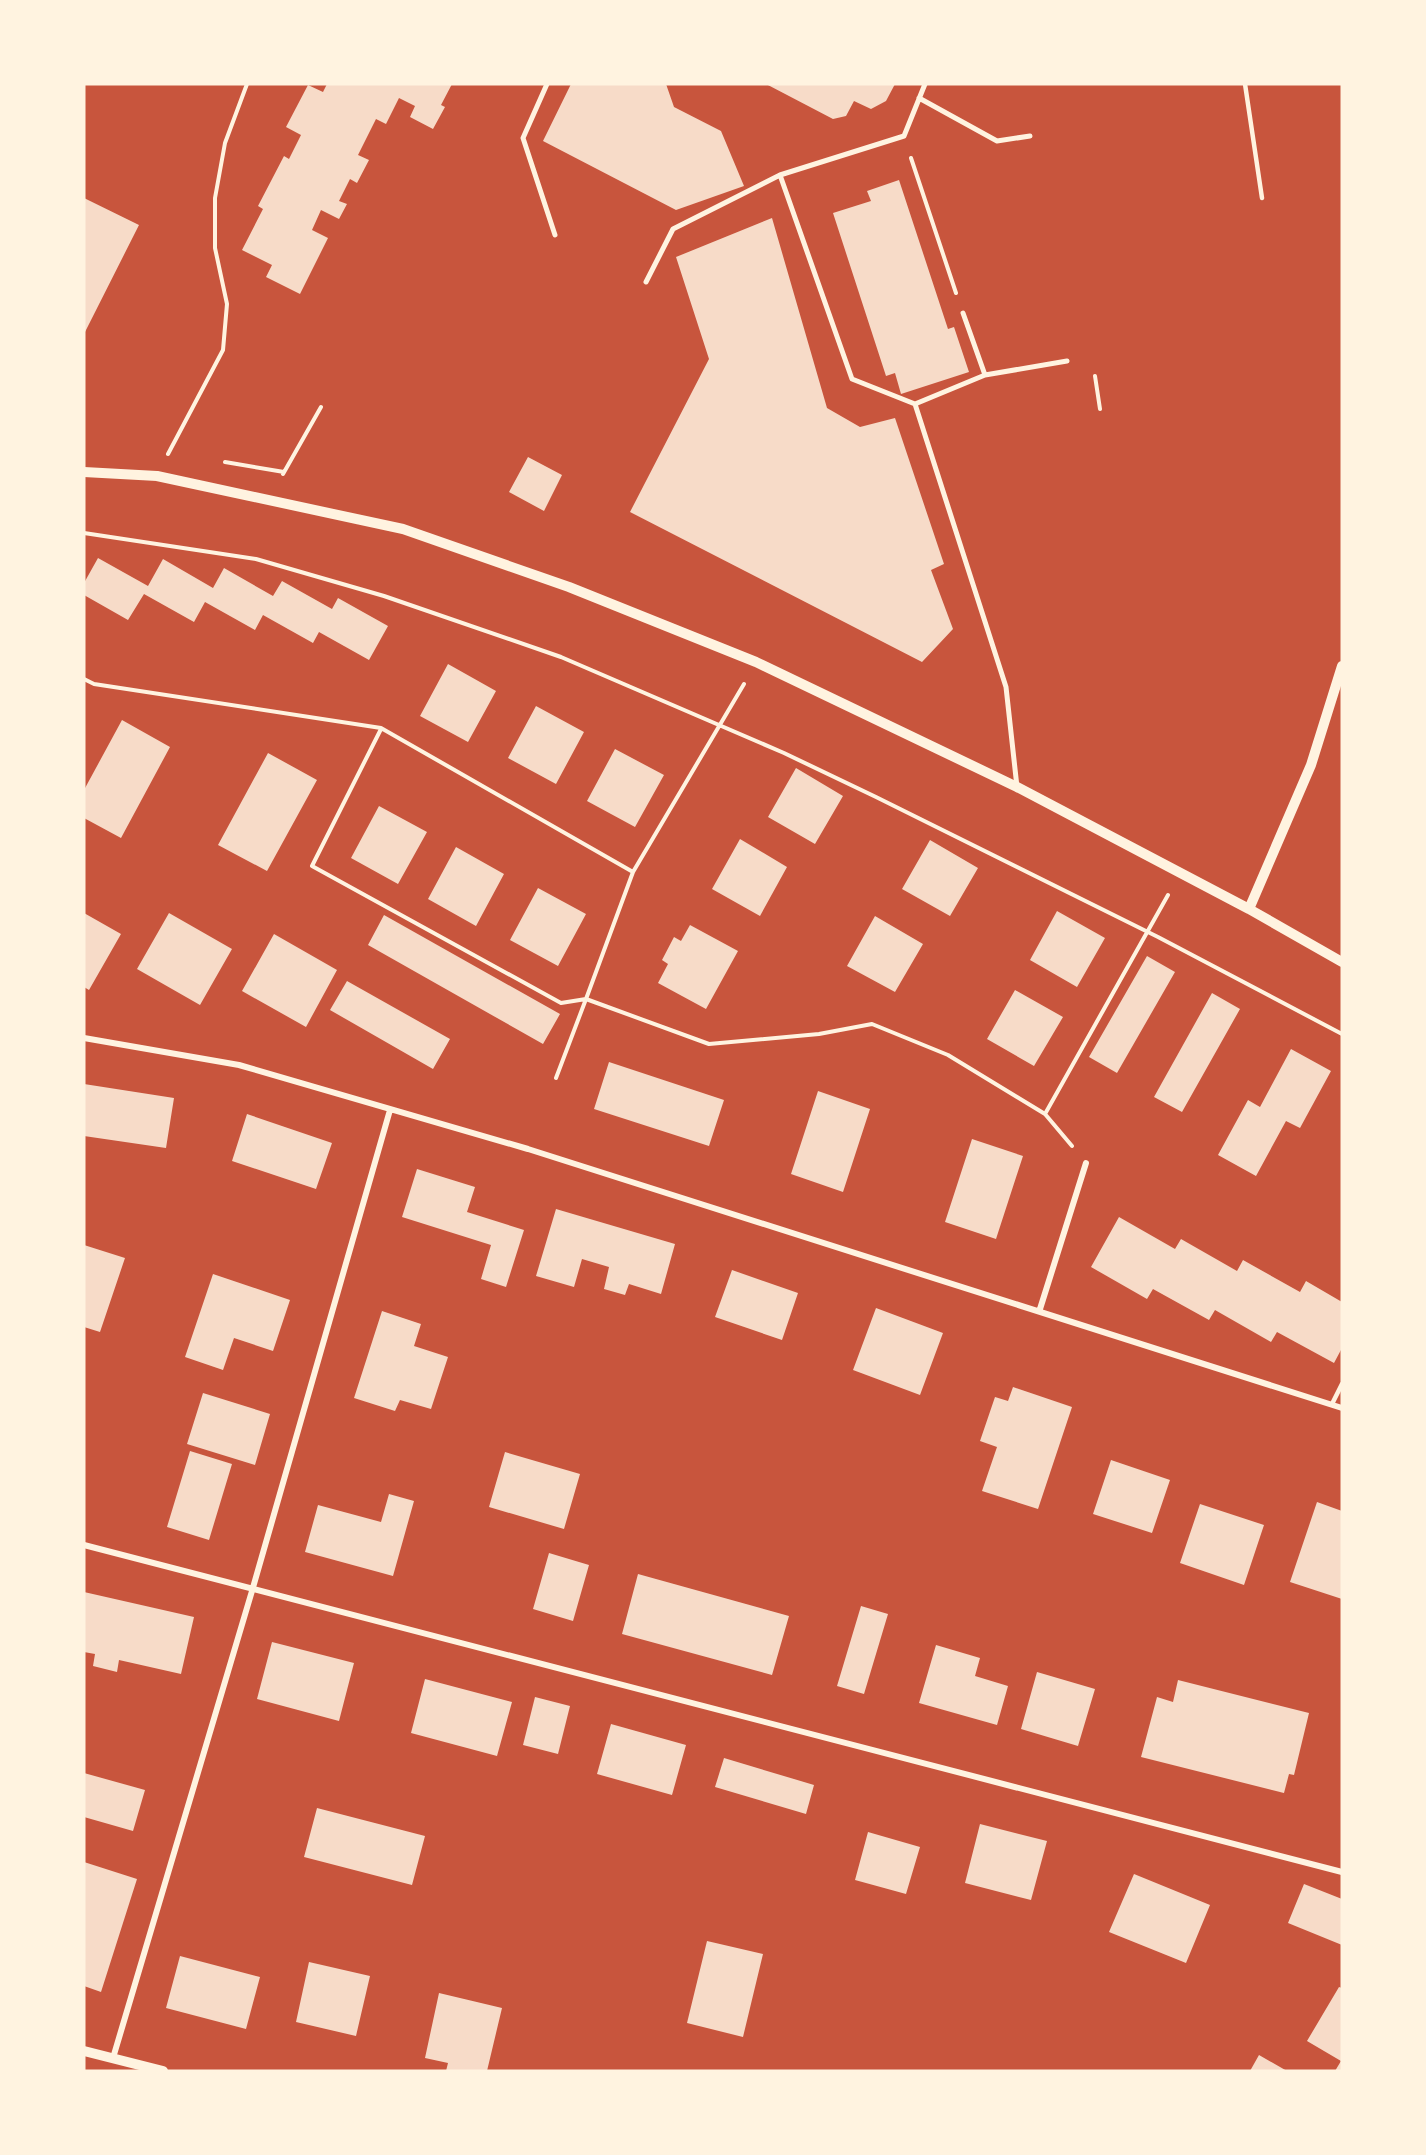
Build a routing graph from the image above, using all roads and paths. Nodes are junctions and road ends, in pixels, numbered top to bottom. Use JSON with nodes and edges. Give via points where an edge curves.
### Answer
{"nodes":[{"id":1,"x":247,"y":84,"type":"edge"},
{"id":2,"x":547,"y":84,"type":"edge"},
{"id":3,"x":925,"y":84,"type":"edge"},
{"id":4,"x":1245,"y":84,"type":"edge"},
{"id":5,"x":919,"y":98,"type":"junction"},
{"id":6,"x":904,"y":136,"type":"junction"},
{"id":7,"x":1030,"y":136,"type":"dead end"},
{"id":8,"x":780,"y":175,"type":"junction"},
{"id":9,"x":1263,"y":198,"type":"dead end"},
{"id":10,"x":555,"y":235,"type":"dead end"},
{"id":11,"x":646,"y":282,"type":"dead end"},
{"id":12,"x":963,"y":313,"type":"joint"},
{"id":13,"x":1067,"y":361,"type":"dead end"},
{"id":14,"x":985,"y":375,"type":"junction"},
{"id":15,"x":1095,"y":376,"type":"dead end"},
{"id":16,"x":915,"y":404,"type":"junction"},
{"id":17,"x":321,"y":407,"type":"dead end"},
{"id":18,"x":1100,"y":410,"type":"dead end"},
{"id":19,"x":84,"y":472,"type":"edge"},
{"id":20,"x":157,"y":476,"type":"junction"},
{"id":21,"x":268,"y":500,"type":"junction"},
{"id":22,"x":84,"y":533,"type":"edge"},
{"id":23,"x":756,"y":662,"type":"junction"},
{"id":24,"x":1342,"y":666,"type":"edge"},
{"id":25,"x":84,"y":679,"type":"edge"},
{"id":26,"x":718,"y":727,"type":"junction"},
{"id":27,"x":381,"y":728,"type":"junction"},
{"id":28,"x":1017,"y":787,"type":"junction"},
{"id":29,"x":633,"y":872,"type":"junction"},
{"id":30,"x":1180,"y":874,"type":"junction"},
{"id":31,"x":1249,"y":909,"type":"junction"},
{"id":32,"x":1147,"y":931,"type":"junction"},
{"id":33,"x":1342,"y":962,"type":"edge"},
{"id":34,"x":586,"y":999,"type":"junction"},
{"id":35,"x":1342,"y":1034,"type":"edge"},
{"id":36,"x":84,"y":1038,"type":"edge"},
{"id":37,"x":556,"y":1078,"type":"dead end"},
{"id":38,"x":390,"y":1110,"type":"junction"},
{"id":39,"x":1045,"y":1114,"type":"junction"},
{"id":40,"x":1086,"y":1163,"type":"joint"},
{"id":41,"x":1040,"y":1309,"type":"junction"},
{"id":42,"x":1342,"y":1384,"type":"edge"},
{"id":43,"x":1332,"y":1404,"type":"junction"},
{"id":44,"x":1342,"y":1408,"type":"edge"},
{"id":45,"x":84,"y":1545,"type":"edge"},
{"id":46,"x":252,"y":1591,"type":"junction"},
{"id":47,"x":1342,"y":1872,"type":"edge"},
{"id":48,"x":84,"y":2051,"type":"edge"},
{"id":49,"x":113,"y":2058,"type":"junction"},
{"id":50,"x":163,"y":2071,"type":"edge"}],
"edges":[{"from":1,"to":20,"type":"path","via":[[225,143],[215,198],[215,248],[227,304],[223,350]]},
{"from":2,"to":10,"type":"street","via":[[524,138]]},
{"from":3,"to":5,"type":"street"},
{"from":4,"to":9,"type":"lane"},
{"from":5,"to":6,"type":"street"},
{"from":5,"to":7,"type":"street","via":[[997,141]]},
{"from":6,"to":8,"type":"street"},
{"from":6,"to":12,"type":"path"},
{"from":8,"to":11,"type":"street","via":[[673,229]]},
{"from":8,"to":16,"type":"street","via":[[852,379]]},
{"from":12,"to":14,"type":"street"},
{"from":13,"to":14,"type":"street"},
{"from":14,"to":16,"type":"street"},
{"from":15,"to":18,"type":"path"},
{"from":16,"to":28,"type":"street","via":[[1006,687]]},
{"from":17,"to":21,"type":"path"},
{"from":19,"to":20,"type":"street"},
{"from":20,"to":21,"type":"street"},
{"from":21,"to":23,"type":"street","via":[[403,530],[569,587]]},
{"from":22,"to":26,"type":"path","via":[[256,559],[338,582],[561,657]]},
{"from":23,"to":26,"type":"path"},
{"from":23,"to":28,"type":"street"},
{"from":24,"to":31,"type":"street","via":[[1311,765]]},
{"from":25,"to":27,"type":"path","via":[[94,684]]},
{"from":26,"to":29,"type":"path"},
{"from":26,"to":32,"type":"path","via":[[876,796]]},
{"from":27,"to":29,"type":"path"},
{"from":27,"to":34,"type":"path","via":[[312,866],[561,1003]]},
{"from":28,"to":30,"type":"street"},
{"from":29,"to":34,"type":"path"},
{"from":30,"to":31,"type":"street"},
{"from":30,"to":32,"type":"path"},
{"from":31,"to":33,"type":"street"},
{"from":32,"to":35,"type":"path"},
{"from":32,"to":39,"type":"path"},
{"from":34,"to":37,"type":"path"},
{"from":34,"to":39,"type":"path","via":[[709,1044],[819,1034],[872,1024],[948,1055]]},
{"from":36,"to":38,"type":"street","via":[[239,1065]]},
{"from":38,"to":41,"type":"street","via":[[528,1149]]},
{"from":38,"to":46,"type":"street"},
{"from":39,"to":40,"type":"path"},
{"from":40,"to":41,"type":"street"},
{"from":41,"to":43,"type":"street"},
{"from":42,"to":43,"type":"lane"},
{"from":43,"to":44,"type":"street"},
{"from":45,"to":46,"type":"street"},
{"from":46,"to":47,"type":"street"},
{"from":46,"to":49,"type":"street"},
{"from":48,"to":49,"type":"street"},
{"from":49,"to":50,"type":"street"}]}
